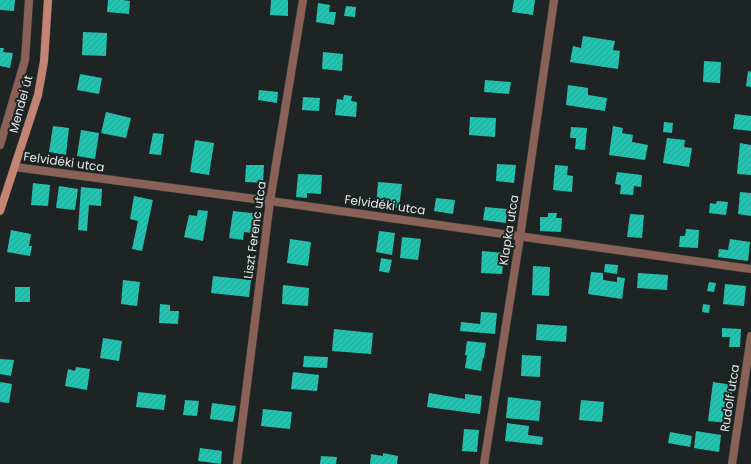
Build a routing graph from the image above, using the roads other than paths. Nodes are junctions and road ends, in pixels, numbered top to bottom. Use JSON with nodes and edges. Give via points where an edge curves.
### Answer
{"nodes":[{"id":1,"x":29,"y":0,"type":"edge"},
{"id":2,"x":48,"y":0,"type":"edge"},
{"id":3,"x":303,"y":0,"type":"edge"},
{"id":4,"x":554,"y":0,"type":"edge"},
{"id":5,"x":0,"y":145,"type":"edge"},
{"id":6,"x":15,"y":167,"type":"junction"},
{"id":7,"x":270,"y":201,"type":"junction"},
{"id":8,"x":0,"y":211,"type":"edge"},
{"id":9,"x":520,"y":237,"type":"junction"},
{"id":10,"x":751,"y":269,"type":"edge"},
{"id":11,"x":751,"y":336,"type":"edge"},
{"id":12,"x":236,"y":464,"type":"edge"},
{"id":13,"x":484,"y":464,"type":"edge"},
{"id":14,"x":732,"y":464,"type":"edge"}],
"edges":[{"from":1,"to":5,"type":"street","name":"Mendei út","via":[[25,60]]},
{"from":2,"to":6,"type":"main road","name":"Mendei út","via":[[44,61],[38,95]]},
{"from":3,"to":7,"type":"street","name":"Liszt Ferenc utca"},
{"from":4,"to":9,"type":"street","name":"Klapka utca"},
{"from":6,"to":7,"type":"street","name":"Felvidéki utca"},
{"from":6,"to":8,"type":"main road","name":"Mendei út"},
{"from":7,"to":9,"type":"street","name":"Felvidéki utca"},
{"from":7,"to":12,"type":"street","name":"Liszt Ferenc utca"},
{"from":9,"to":10,"type":"street","name":"Felvidéki utca"},
{"from":9,"to":13,"type":"street","name":"Klapka utca"},
{"from":11,"to":14,"type":"street","name":"Rudolf utca"}]}
